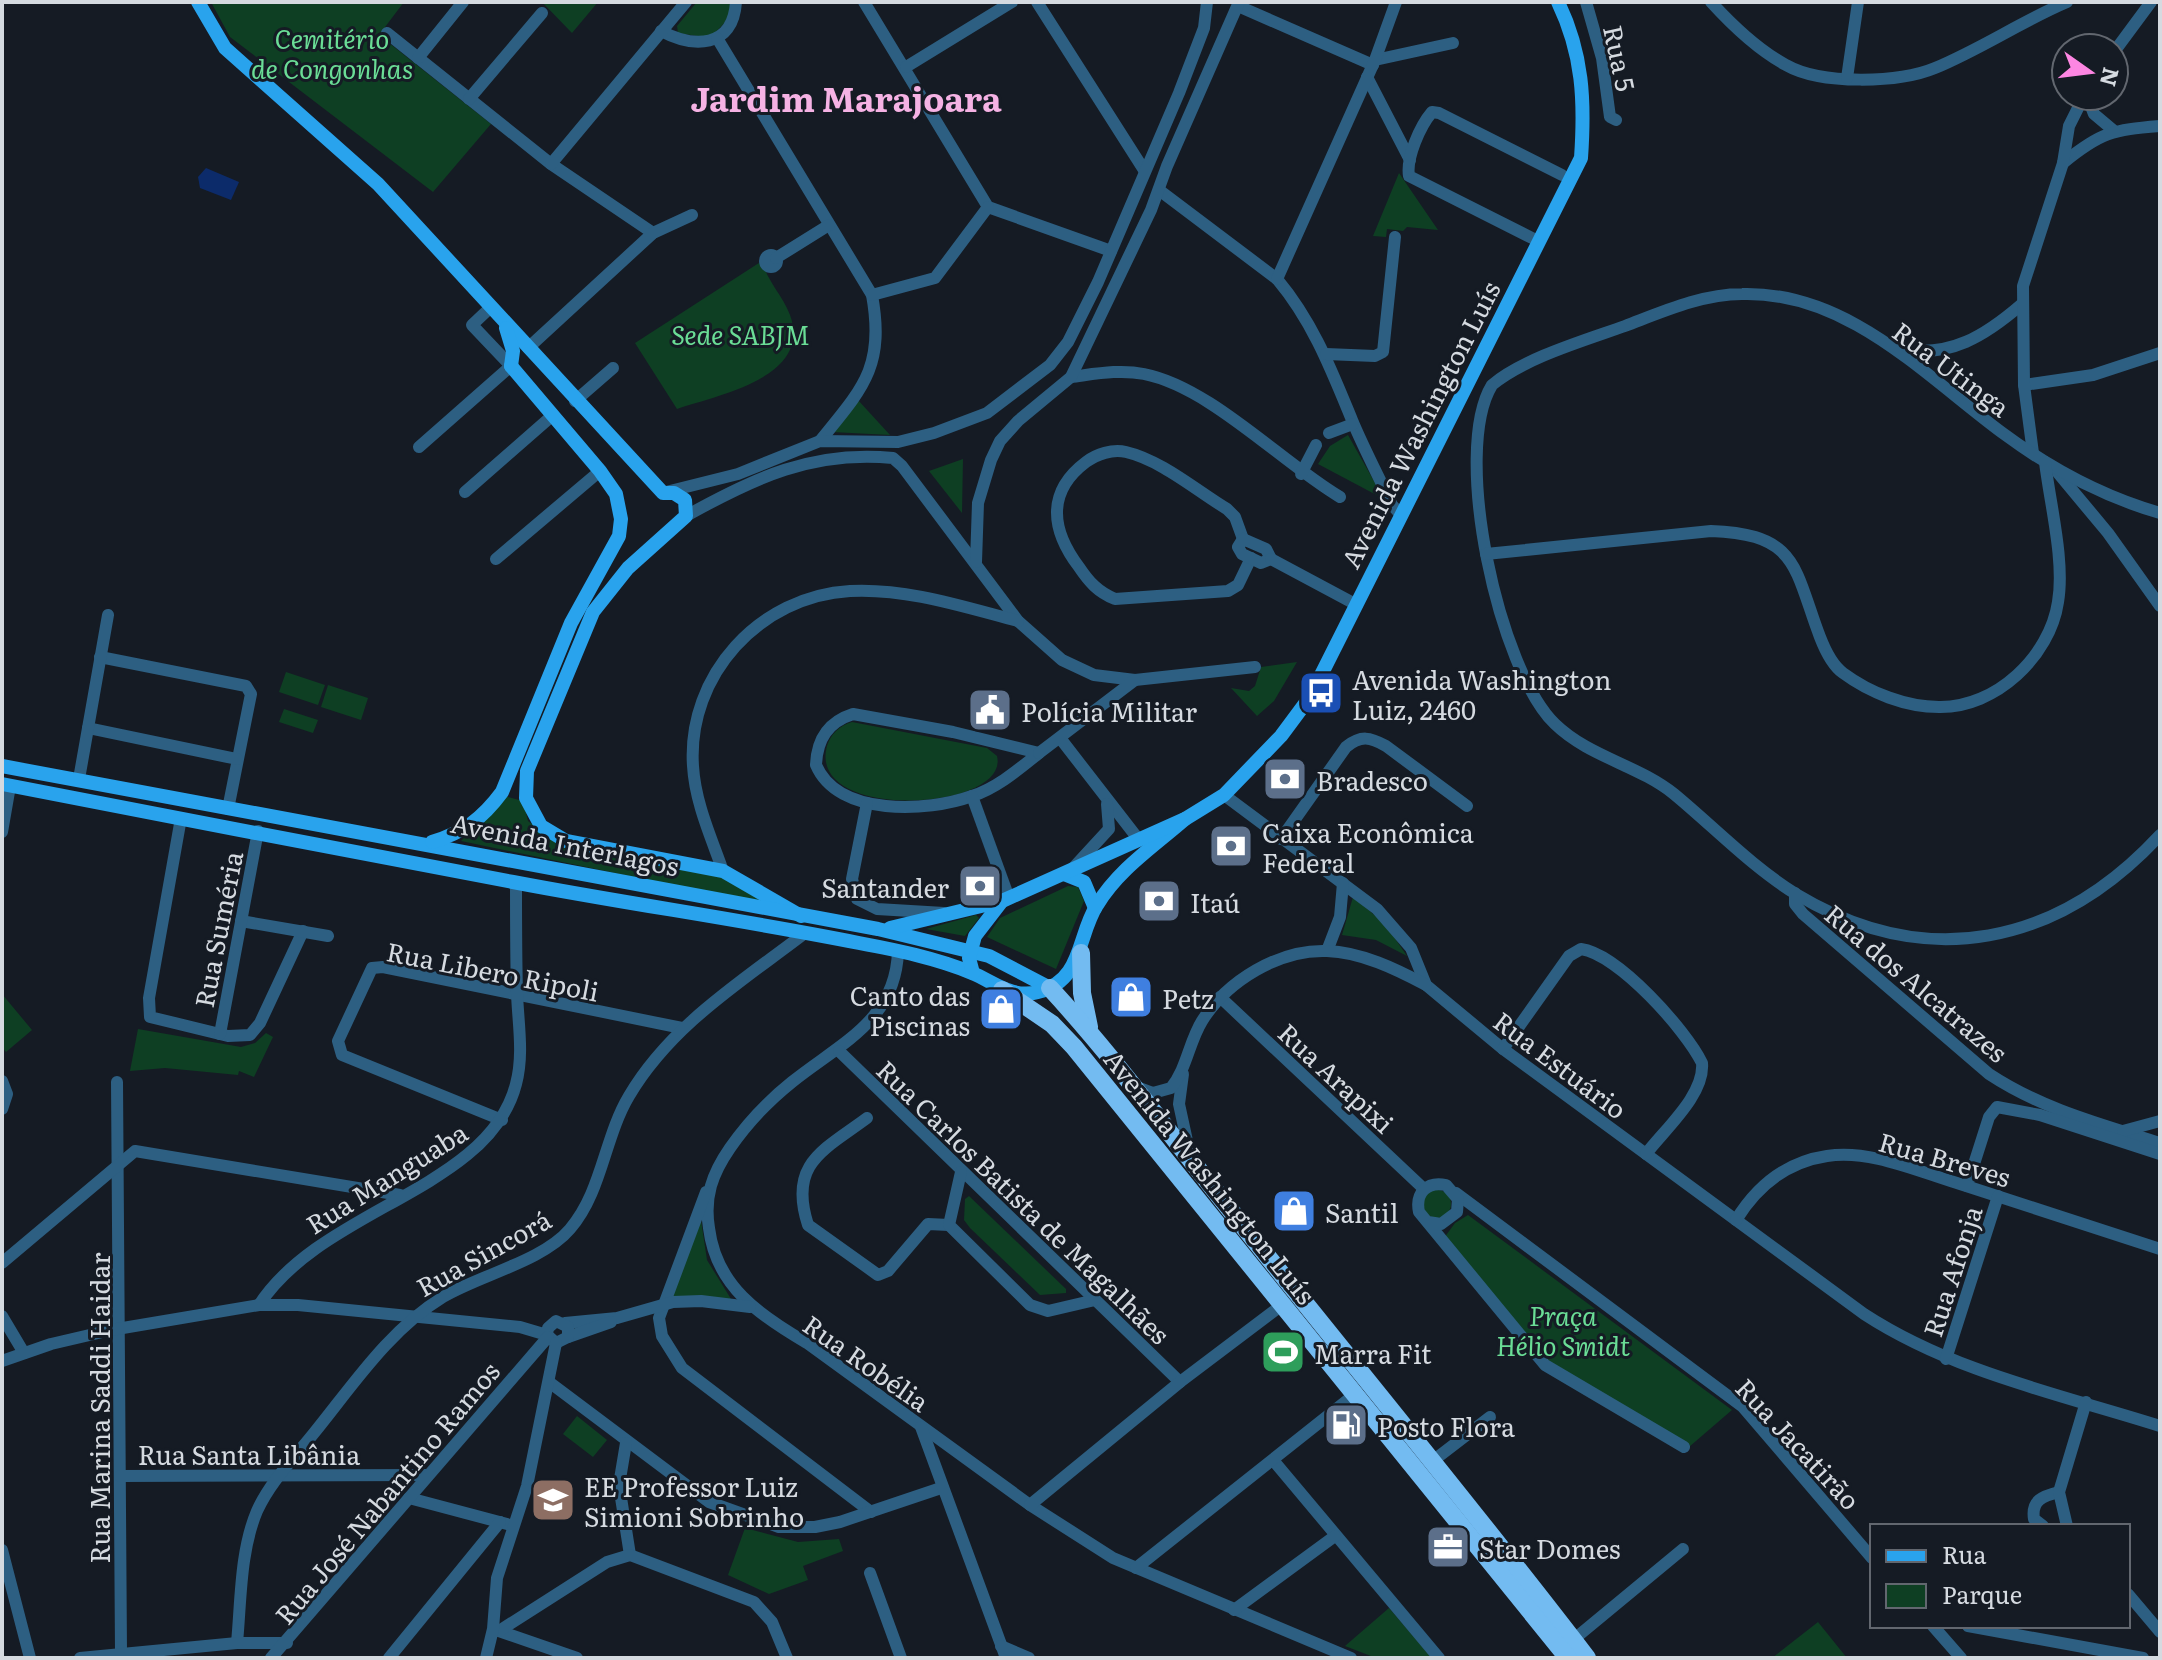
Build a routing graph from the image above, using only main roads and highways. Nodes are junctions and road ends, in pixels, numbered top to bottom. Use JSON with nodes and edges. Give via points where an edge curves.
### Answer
{"nodes":[{"id":1,"x":198,"y":2,"type":"edge"},
{"id":2,"x":1558,"y":2,"type":"edge"},
{"id":3,"x":503,"y":321,"type":"junction"},
{"id":4,"x":540,"y":362,"type":"junction"},
{"id":5,"x":511,"y":366,"type":"junction"},
{"id":6,"x":577,"y":626,"type":"junction"},
{"id":7,"x":2,"y":766,"type":"edge"},
{"id":8,"x":6,"y":785,"type":"edge"},
{"id":9,"x":502,"y":792,"type":"junction"},
{"id":10,"x":526,"y":798,"type":"junction"},
{"id":11,"x":1185,"y":819,"type":"junction"},
{"id":12,"x":464,"y":832,"type":"junction"},
{"id":13,"x":428,"y":843,"type":"junction"},
{"id":14,"x":458,"y":849,"type":"junction"},
{"id":15,"x":459,"y":871,"type":"junction"},
{"id":16,"x":1067,"y":872,"type":"junction"},
{"id":17,"x":1006,"y":900,"type":"junction"},
{"id":18,"x":1095,"y":908,"type":"junction"},
{"id":19,"x":801,"y":916,"type":"junction"},
{"id":20,"x":878,"y":929,"type":"junction"},
{"id":21,"x":970,"y":951,"type":"junction"},
{"id":22,"x":1081,"y":953,"type":"junction"},
{"id":23,"x":973,"y":973,"type":"junction"},
{"id":24,"x":1050,"y":988,"type":"junction"},
{"id":25,"x":1002,"y":990,"type":"junction"},
{"id":26,"x":1091,"y":1033,"type":"junction"},
{"id":27,"x":1570,"y":1649,"type":"edge"},
{"id":28,"x":1587,"y":1658,"type":"edge"}],
"edges":[{"from":1,"to":3,"type":"main road","via":[[225,48],[378,184]]},
{"from":2,"to":11,"type":"main road","name":"Avenida Washington Luís","via":[[1581,66],[1581,158],[1305,704],[1224,795]]},
{"from":3,"to":4,"type":"main road"},
{"from":3,"to":5,"type":"main road","via":[[513,351]]},
{"from":4,"to":5,"type":"main road"},
{"from":4,"to":6,"type":"main road","via":[[663,493],[685,500],[686,516],[628,568]]},
{"from":5,"to":6,"type":"main road","via":[[600,471],[620,506],[619,536]]},
{"from":6,"to":9,"type":"main road"},
{"from":6,"to":10,"type":"main road","via":[[527,771]]},
{"from":7,"to":13,"type":"main road","name":"Avenida Interlagos"},
{"from":8,"to":15,"type":"main road","name":"Avenida Interlagos"},
{"from":9,"to":10,"type":"main road"},
{"from":9,"to":12,"type":"main road"},
{"from":10,"to":19,"type":"main road","via":[[541,826],[566,841],[723,871]]},
{"from":11,"to":16,"type":"main road","name":"Avenida Washington Luís"},
{"from":11,"to":18,"type":"main road","name":"Avenida Washington Luís","via":[[1131,862]]},
{"from":12,"to":13,"type":"main road"},
{"from":12,"to":14,"type":"main road"},
{"from":13,"to":14,"type":"main road","name":"Avenida Interlagos"},
{"from":14,"to":15,"type":"main road"},
{"from":14,"to":19,"type":"main road","name":"Avenida Interlagos"},
{"from":15,"to":23,"type":"main road","name":"Avenida Interlagos","via":[[898,951]]},
{"from":16,"to":17,"type":"main road","name":"Avenida Washington Luís"},
{"from":16,"to":18,"type":"main road","via":[[1084,882]]},
{"from":17,"to":20,"type":"main road"},
{"from":17,"to":21,"type":"main road","name":"Avenida Washington Luís","via":[[983,923]]},
{"from":18,"to":22,"type":"main road","name":"Avenida Washington Luís"},
{"from":19,"to":20,"type":"main road","name":"Avenida Interlagos"},
{"from":20,"to":21,"type":"main road","name":"Avenida Interlagos"},
{"from":21,"to":23,"type":"main road"},
{"from":21,"to":24,"type":"main road","name":"Avenida Interlagos","via":[[1010,964]]},
{"from":22,"to":24,"type":"main road"},
{"from":22,"to":26,"type":"highway","via":[[1083,1007]]},
{"from":23,"to":25,"type":"main road","name":"Avenida Washington Luís"},
{"from":24,"to":25,"type":"main road","via":[[1026,994]]},
{"from":24,"to":26,"type":"highway","name":"Avenida Interlagos"},
{"from":25,"to":27,"type":"highway","name":"Avenida Washington Luís","via":[[1052,1024],[1074,1047],[1354,1395]]},
{"from":26,"to":27,"type":"highway","name":"Avenida Washington Luís","via":[[1434,1460]]},
{"from":27,"to":28,"type":"highway","name":"Avenida Washington Luís"}]}
